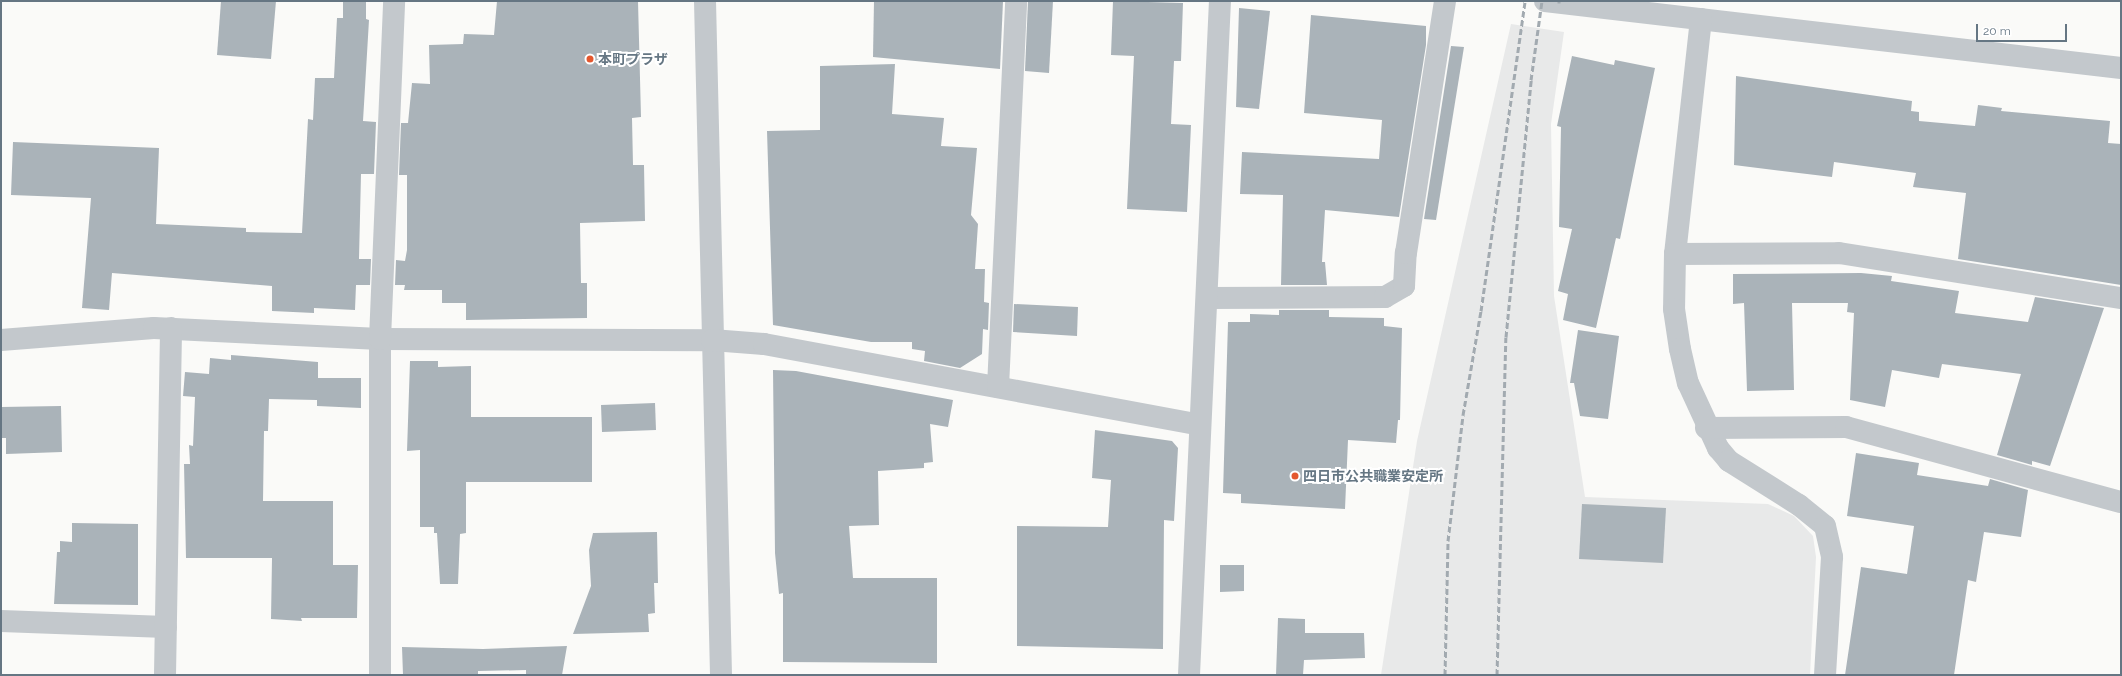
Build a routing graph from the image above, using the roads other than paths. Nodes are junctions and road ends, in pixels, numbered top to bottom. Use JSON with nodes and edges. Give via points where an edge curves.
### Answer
{"nodes":[{"id":1,"x":394,"y":1,"type":"edge"},
{"id":2,"x":705,"y":1,"type":"edge"},
{"id":3,"x":1016,"y":1,"type":"edge"},
{"id":4,"x":1220,"y":1,"type":"edge"},
{"id":5,"x":1445,"y":1,"type":"edge"},
{"id":6,"x":1545,"y":1,"type":"edge"},
{"id":7,"x":1712,"y":13,"type":"edge"},
{"id":8,"x":2121,"y":68,"type":"edge"},
{"id":9,"x":1675,"y":254,"type":"junction"},
{"id":10,"x":1207,"y":298,"type":"junction"},
{"id":11,"x":2121,"y":298,"type":"edge"},
{"id":12,"x":171,"y":328,"type":"junction"},
{"id":13,"x":380,"y":339,"type":"junction"},
{"id":14,"x":1,"y":340,"type":"edge"},
{"id":15,"x":712,"y":340,"type":"junction"},
{"id":16,"x":998,"y":386,"type":"junction"},
{"id":17,"x":1200,"y":425,"type":"junction"},
{"id":18,"x":1706,"y":428,"type":"junction"},
{"id":19,"x":2121,"y":502,"type":"edge"},
{"id":20,"x":1,"y":621,"type":"edge"},
{"id":21,"x":166,"y":627,"type":"junction"},
{"id":22,"x":164,"y":675,"type":"edge"},
{"id":23,"x":380,"y":675,"type":"edge"},
{"id":24,"x":721,"y":675,"type":"edge"},
{"id":25,"x":1189,"y":675,"type":"edge"},
{"id":26,"x":1825,"y":675,"type":"edge"}],
"edges":[{"from":1,"to":13,"type":"street"},
{"from":2,"to":15,"type":"street"},
{"from":3,"to":16,"type":"street"},
{"from":4,"to":10,"type":"street"},
{"from":5,"to":10,"type":"street","via":[[1406,252],[1404,286],[1386,297]]},
{"from":6,"to":7,"type":"street"},
{"from":7,"to":8,"type":"street"},
{"from":7,"to":9,"type":"street"},
{"from":9,"to":11,"type":"street","via":[[1838,253]]},
{"from":9,"to":18,"type":"street","via":[[1674,309],[1680,348],[1688,383]]},
{"from":10,"to":17,"type":"street"},
{"from":12,"to":13,"type":"street"},
{"from":12,"to":14,"type":"street"},
{"from":12,"to":21,"type":"street"},
{"from":13,"to":15,"type":"street"},
{"from":13,"to":23,"type":"street"},
{"from":15,"to":16,"type":"street","via":[[764,344]]},
{"from":15,"to":24,"type":"street"},
{"from":16,"to":17,"type":"street"},
{"from":17,"to":25,"type":"street"},
{"from":18,"to":19,"type":"street","via":[[1846,427]]},
{"from":18,"to":26,"type":"street","via":[[1729,461],[1800,505],[1825,526],[1832,557]]},
{"from":20,"to":21,"type":"street"},
{"from":21,"to":22,"type":"street"}]}
